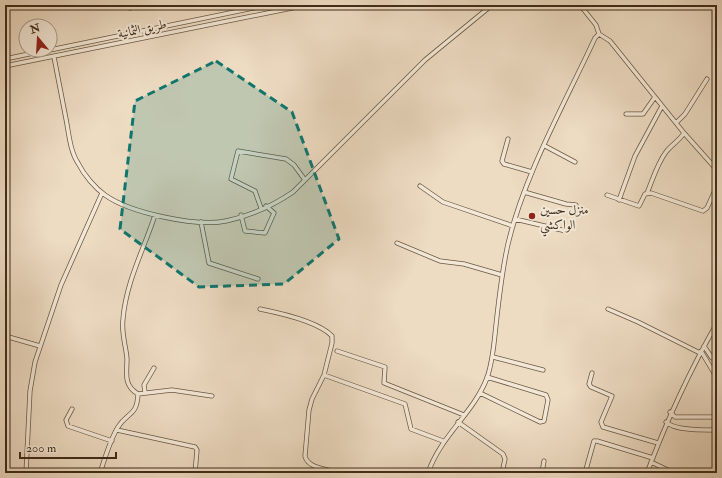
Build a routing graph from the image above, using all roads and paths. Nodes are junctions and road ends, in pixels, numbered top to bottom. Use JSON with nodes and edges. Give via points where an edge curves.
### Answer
{"nodes":[{"id":1,"x":125,"y":5,"type":"edge"},
{"id":2,"x":144,"y":5,"type":"edge"},
{"id":3,"x":268,"y":5,"type":"edge"},
{"id":4,"x":307,"y":5,"type":"edge"},
{"id":5,"x":492,"y":5,"type":"edge"},
{"id":6,"x":580,"y":5,"type":"edge"},
{"id":7,"x":599,"y":34,"type":"junction"},
{"id":8,"x":58,"y":48,"type":"edge"},
{"id":9,"x":18,"y":56,"type":"edge"},
{"id":10,"x":58,"y":56,"type":"edge"},
{"id":11,"x":49,"y":58,"type":"edge"},
{"id":12,"x":54,"y":58,"type":"edge"},
{"id":13,"x":5,"y":59,"type":"edge"},
{"id":14,"x":5,"y":66,"type":"edge"},
{"id":15,"x":707,"y":79,"type":"dead end"},
{"id":16,"x":655,"y":97,"type":"junction"},
{"id":17,"x":662,"y":106,"type":"junction"},
{"id":18,"x":626,"y":114,"type":"dead end"},
{"id":19,"x":676,"y":123,"type":"junction"},
{"id":20,"x":684,"y":133,"type":"junction"},
{"id":21,"x":508,"y":139,"type":"dead end"},
{"id":22,"x":544,"y":146,"type":"junction"},
{"id":23,"x":575,"y":162,"type":"dead end"},
{"id":24,"x":717,"y":170,"type":"edge"},
{"id":25,"x":532,"y":172,"type":"junction"},
{"id":26,"x":305,"y":180,"type":"junction"},
{"id":27,"x":420,"y":186,"type":"dead end"},
{"id":28,"x":717,"y":186,"type":"edge"},
{"id":29,"x":524,"y":192,"type":"junction"},
{"id":30,"x":102,"y":193,"type":"junction"},
{"id":31,"x":647,"y":193,"type":"junction"},
{"id":32,"x":606,"y":195,"type":"dead end"},
{"id":33,"x":619,"y":200,"type":"junction"},
{"id":34,"x":576,"y":205,"type":"dead end"},
{"id":35,"x":264,"y":207,"type":"junction"},
{"id":36,"x":155,"y":215,"type":"junction"},
{"id":37,"x":241,"y":216,"type":"junction"},
{"id":38,"x":515,"y":219,"type":"junction"},
{"id":39,"x":201,"y":222,"type":"junction"},
{"id":40,"x":513,"y":226,"type":"junction"},
{"id":41,"x":566,"y":231,"type":"dead end"},
{"id":42,"x":397,"y":244,"type":"dead end"},
{"id":43,"x":502,"y":275,"type":"junction"},
{"id":44,"x":258,"y":279,"type":"dead end"},
{"id":45,"x":608,"y":308,"type":"dead end"},
{"id":46,"x":260,"y":309,"type":"dead end"},
{"id":47,"x":717,"y":323,"type":"edge"},
{"id":48,"x":5,"y":336,"type":"edge"},
{"id":49,"x":40,"y":346,"type":"junction"},
{"id":50,"x":704,"y":346,"type":"junction"},
{"id":51,"x":337,"y":352,"type":"dead end"},
{"id":52,"x":700,"y":352,"type":"junction"},
{"id":53,"x":493,"y":357,"type":"junction"},
{"id":54,"x":717,"y":360,"type":"edge"},
{"id":55,"x":154,"y":368,"type":"dead end"},
{"id":56,"x":543,"y":370,"type":"dead end"},
{"id":57,"x":592,"y":373,"type":"dead end"},
{"id":58,"x":324,"y":375,"type":"junction"},
{"id":59,"x":487,"y":377,"type":"junction"},
{"id":60,"x":717,"y":378,"type":"edge"},
{"id":61,"x":145,"y":392,"type":"junction"},
{"id":62,"x":138,"y":394,"type":"junction"},
{"id":63,"x":480,"y":394,"type":"junction"},
{"id":64,"x":212,"y":396,"type":"dead end"},
{"id":65,"x":72,"y":409,"type":"dead end"},
{"id":66,"x":670,"y":412,"type":"junction"},
{"id":67,"x":464,"y":414,"type":"junction"},
{"id":68,"x":717,"y":417,"type":"edge"},
{"id":69,"x":458,"y":422,"type":"junction"},
{"id":70,"x":666,"y":422,"type":"junction"},
{"id":71,"x":117,"y":430,"type":"junction"},
{"id":72,"x":717,"y":430,"type":"edge"},
{"id":73,"x":112,"y":441,"type":"junction"},
{"id":74,"x":443,"y":442,"type":"junction"},
{"id":75,"x":658,"y":443,"type":"junction"},
{"id":76,"x":652,"y":460,"type":"junction"},
{"id":77,"x":544,"y":461,"type":"dead end"},
{"id":78,"x":26,"y":473,"type":"edge"},
{"id":79,"x":100,"y":473,"type":"edge"},
{"id":80,"x":195,"y":473,"type":"edge"},
{"id":81,"x":336,"y":473,"type":"edge"},
{"id":82,"x":428,"y":473,"type":"edge"},
{"id":83,"x":502,"y":473,"type":"edge"},
{"id":84,"x":542,"y":473,"type":"edge"},
{"id":85,"x":585,"y":473,"type":"edge"},
{"id":86,"x":647,"y":473,"type":"edge"},
{"id":87,"x":674,"y":473,"type":"edge"}],
"edges":[{"from":1,"to":2,"type":"street","via":[[130,8]]},
{"from":3,"to":8,"type":"street"},
{"from":4,"to":10,"type":"street","name":"طريق الثمانية"},
{"from":5,"to":26,"type":"street","via":[[425,60]]},
{"from":6,"to":7,"type":"street","via":[[596,25]]},
{"from":7,"to":16,"type":"street","via":[[610,41]]},
{"from":7,"to":22,"type":"street"},
{"from":9,"to":13,"type":"street"},
{"from":11,"to":14,"type":"street","name":"طريق الثمانية"},
{"from":12,"to":30,"type":"street","via":[[75,158]]},
{"from":15,"to":19,"type":"street","via":[[685,114]]},
{"from":16,"to":17,"type":"street"},
{"from":16,"to":18,"type":"street","via":[[643,114]]},
{"from":17,"to":19,"type":"street"},
{"from":17,"to":33,"type":"street","via":[[635,156]]},
{"from":19,"to":20,"type":"street"},
{"from":20,"to":24,"type":"street"},
{"from":20,"to":31,"type":"street","via":[[667,151]]},
{"from":21,"to":25,"type":"street","via":[[502,160],[504,164]]},
{"from":22,"to":23,"type":"street"},
{"from":22,"to":25,"type":"street"},
{"from":25,"to":29,"type":"street"},
{"from":26,"to":35,"type":"street","via":[[293,192]]},
{"from":26,"to":35,"type":"street","via":[[286,159],[238,151],[231,179],[256,191]]},
{"from":27,"to":40,"type":"street","via":[[443,202]]},
{"from":28,"to":31,"type":"street","via":[[707,208],[703,211]]},
{"from":29,"to":34,"type":"street"},
{"from":29,"to":38,"type":"street"},
{"from":30,"to":36,"type":"street"},
{"from":30,"to":49,"type":"street","via":[[61,285]]},
{"from":31,"to":33,"type":"street","via":[[639,206]]},
{"from":32,"to":33,"type":"street"},
{"from":35,"to":37,"type":"street"},
{"from":35,"to":37,"type":"street","via":[[274,213],[265,233],[245,230]]},
{"from":36,"to":39,"type":"street"},
{"from":36,"to":62,"type":"street","via":[[132,276],[123,319],[126,379],[130,388]]},
{"from":37,"to":39,"type":"street","via":[[226,221]]},
{"from":38,"to":40,"type":"street"},
{"from":38,"to":41,"type":"street"},
{"from":39,"to":44,"type":"street","via":[[209,263]]},
{"from":40,"to":43,"type":"street"},
{"from":42,"to":43,"type":"street","via":[[440,261],[464,264]]},
{"from":43,"to":53,"type":"street"},
{"from":45,"to":52,"type":"street"},
{"from":46,"to":58,"type":"street","via":[[299,319],[330,334],[332,343]]},
{"from":47,"to":50,"type":"street"},
{"from":48,"to":49,"type":"street"},
{"from":49,"to":78,"type":"street","via":[[30,392]]},
{"from":50,"to":52,"type":"street"},
{"from":50,"to":54,"type":"street","via":[[712,358]]},
{"from":51,"to":67,"type":"street","via":[[385,367],[384,382]]},
{"from":52,"to":60,"type":"street"},
{"from":52,"to":66,"type":"street"},
{"from":53,"to":56,"type":"street"},
{"from":53,"to":59,"type":"street"},
{"from":55,"to":61,"type":"street","via":[[144,385]]},
{"from":57,"to":75,"type":"street","via":[[589,384],[612,396],[601,422],[603,427]]},
{"from":58,"to":74,"type":"street","via":[[405,404],[411,429]]},
{"from":58,"to":81,"type":"street","via":[[309,410],[305,456],[311,465]]},
{"from":59,"to":63,"type":"street"},
{"from":59,"to":63,"type":"street","via":[[546,395],[548,400],[544,420],[540,422]]},
{"from":61,"to":62,"type":"street"},
{"from":61,"to":64,"type":"street","via":[[172,390]]},
{"from":62,"to":71,"type":"street","via":[[135,409]]},
{"from":63,"to":67,"type":"street"},
{"from":65,"to":73,"type":"street","via":[[66,420],[68,426]]},
{"from":66,"to":68,"type":"street","via":[[675,417]]},
{"from":66,"to":70,"type":"street"},
{"from":67,"to":69,"type":"street"},
{"from":69,"to":74,"type":"street"},
{"from":69,"to":83,"type":"street","via":[[503,454],[505,458]]},
{"from":70,"to":72,"type":"street","via":[[670,426]]},
{"from":70,"to":75,"type":"street"},
{"from":71,"to":73,"type":"street"},
{"from":71,"to":80,"type":"street","via":[[195,447]]},
{"from":73,"to":79,"type":"street"},
{"from":74,"to":82,"type":"street"},
{"from":75,"to":76,"type":"street"},
{"from":76,"to":85,"type":"street","via":[[594,441]]},
{"from":76,"to":86,"type":"street"},
{"from":76,"to":87,"type":"street"},
{"from":77,"to":84,"type":"street"}]}
